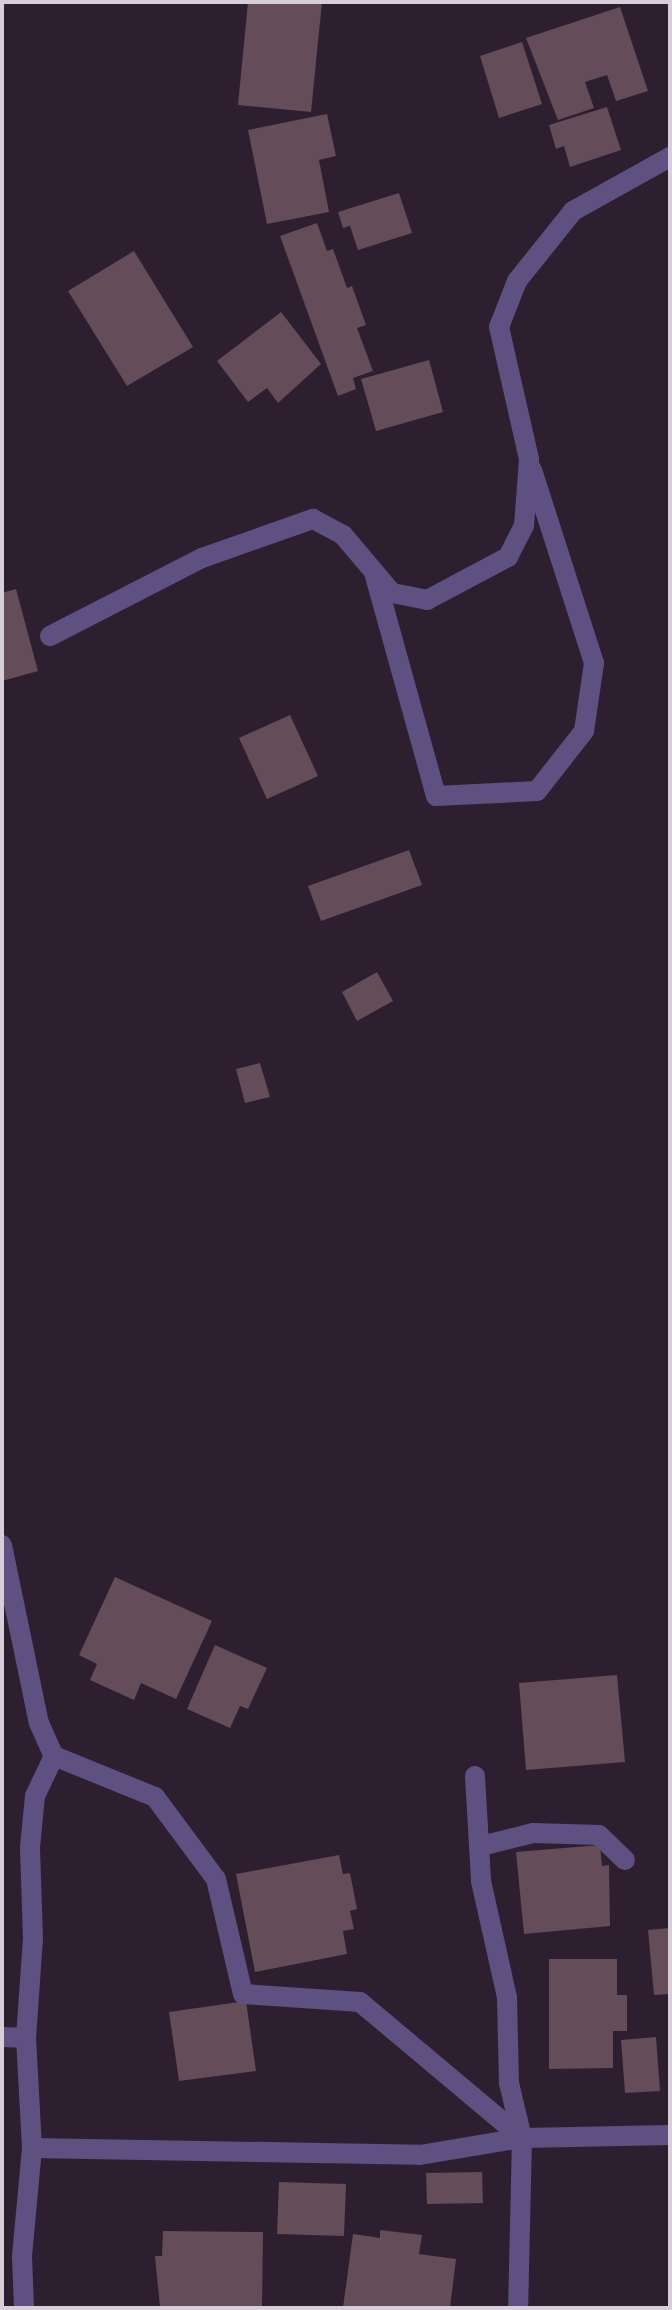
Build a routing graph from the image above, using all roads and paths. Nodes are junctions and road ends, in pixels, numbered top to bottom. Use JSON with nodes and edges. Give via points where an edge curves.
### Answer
{"nodes":[{"id":1,"x":670,"y":157,"type":"edge"},
{"id":2,"x":529,"y":459,"type":"junction"},
{"id":3,"x":375,"y":575,"type":"junction"},
{"id":4,"x":50,"y":636,"type":"dead end"},
{"id":5,"x":2,"y":1545,"type":"edge"},
{"id":6,"x":54,"y":1756,"type":"junction"},
{"id":7,"x":475,"y":1776,"type":"dead end"},
{"id":8,"x":481,"y":1846,"type":"junction"},
{"id":9,"x":625,"y":1860,"type":"dead end"},
{"id":10,"x":2,"y":2037,"type":"edge"},
{"id":11,"x":26,"y":2038,"type":"junction"},
{"id":12,"x":670,"y":2135,"type":"edge"},
{"id":13,"x":522,"y":2138,"type":"junction"},
{"id":14,"x":32,"y":2148,"type":"junction"},
{"id":15,"x":24,"y":2308,"type":"edge"},
{"id":16,"x":518,"y":2308,"type":"edge"}],
"edges":[{"from":1,"to":2,"type":"street","via":[[573,211],[517,281],[499,327]]},
{"from":2,"to":3,"type":"street","via":[[524,526],[508,557],[427,600],[392,593]]},
{"from":2,"to":3,"type":"street","via":[[594,663],[584,731],[537,791],[436,796]]},
{"from":3,"to":4,"type":"street","via":[[343,535],[313,519],[202,558]]},
{"from":5,"to":6,"type":"street","via":[[39,1723]]},
{"from":6,"to":11,"type":"street","via":[[35,1796]]},
{"from":6,"to":13,"type":"street","via":[[155,1797],[216,1879],[243,1994],[360,2002]]},
{"from":7,"to":8,"type":"street"},
{"from":8,"to":9,"type":"street","via":[[533,1833],[599,1835]]},
{"from":8,"to":13,"type":"street","via":[[481,1881],[507,1997],[509,2083]]},
{"from":10,"to":11,"type":"street"},
{"from":11,"to":14,"type":"street"},
{"from":12,"to":13,"type":"street"},
{"from":13,"to":14,"type":"street","via":[[420,2155]]},
{"from":13,"to":16,"type":"street"},
{"from":14,"to":15,"type":"street","via":[[22,2256]]}]}
